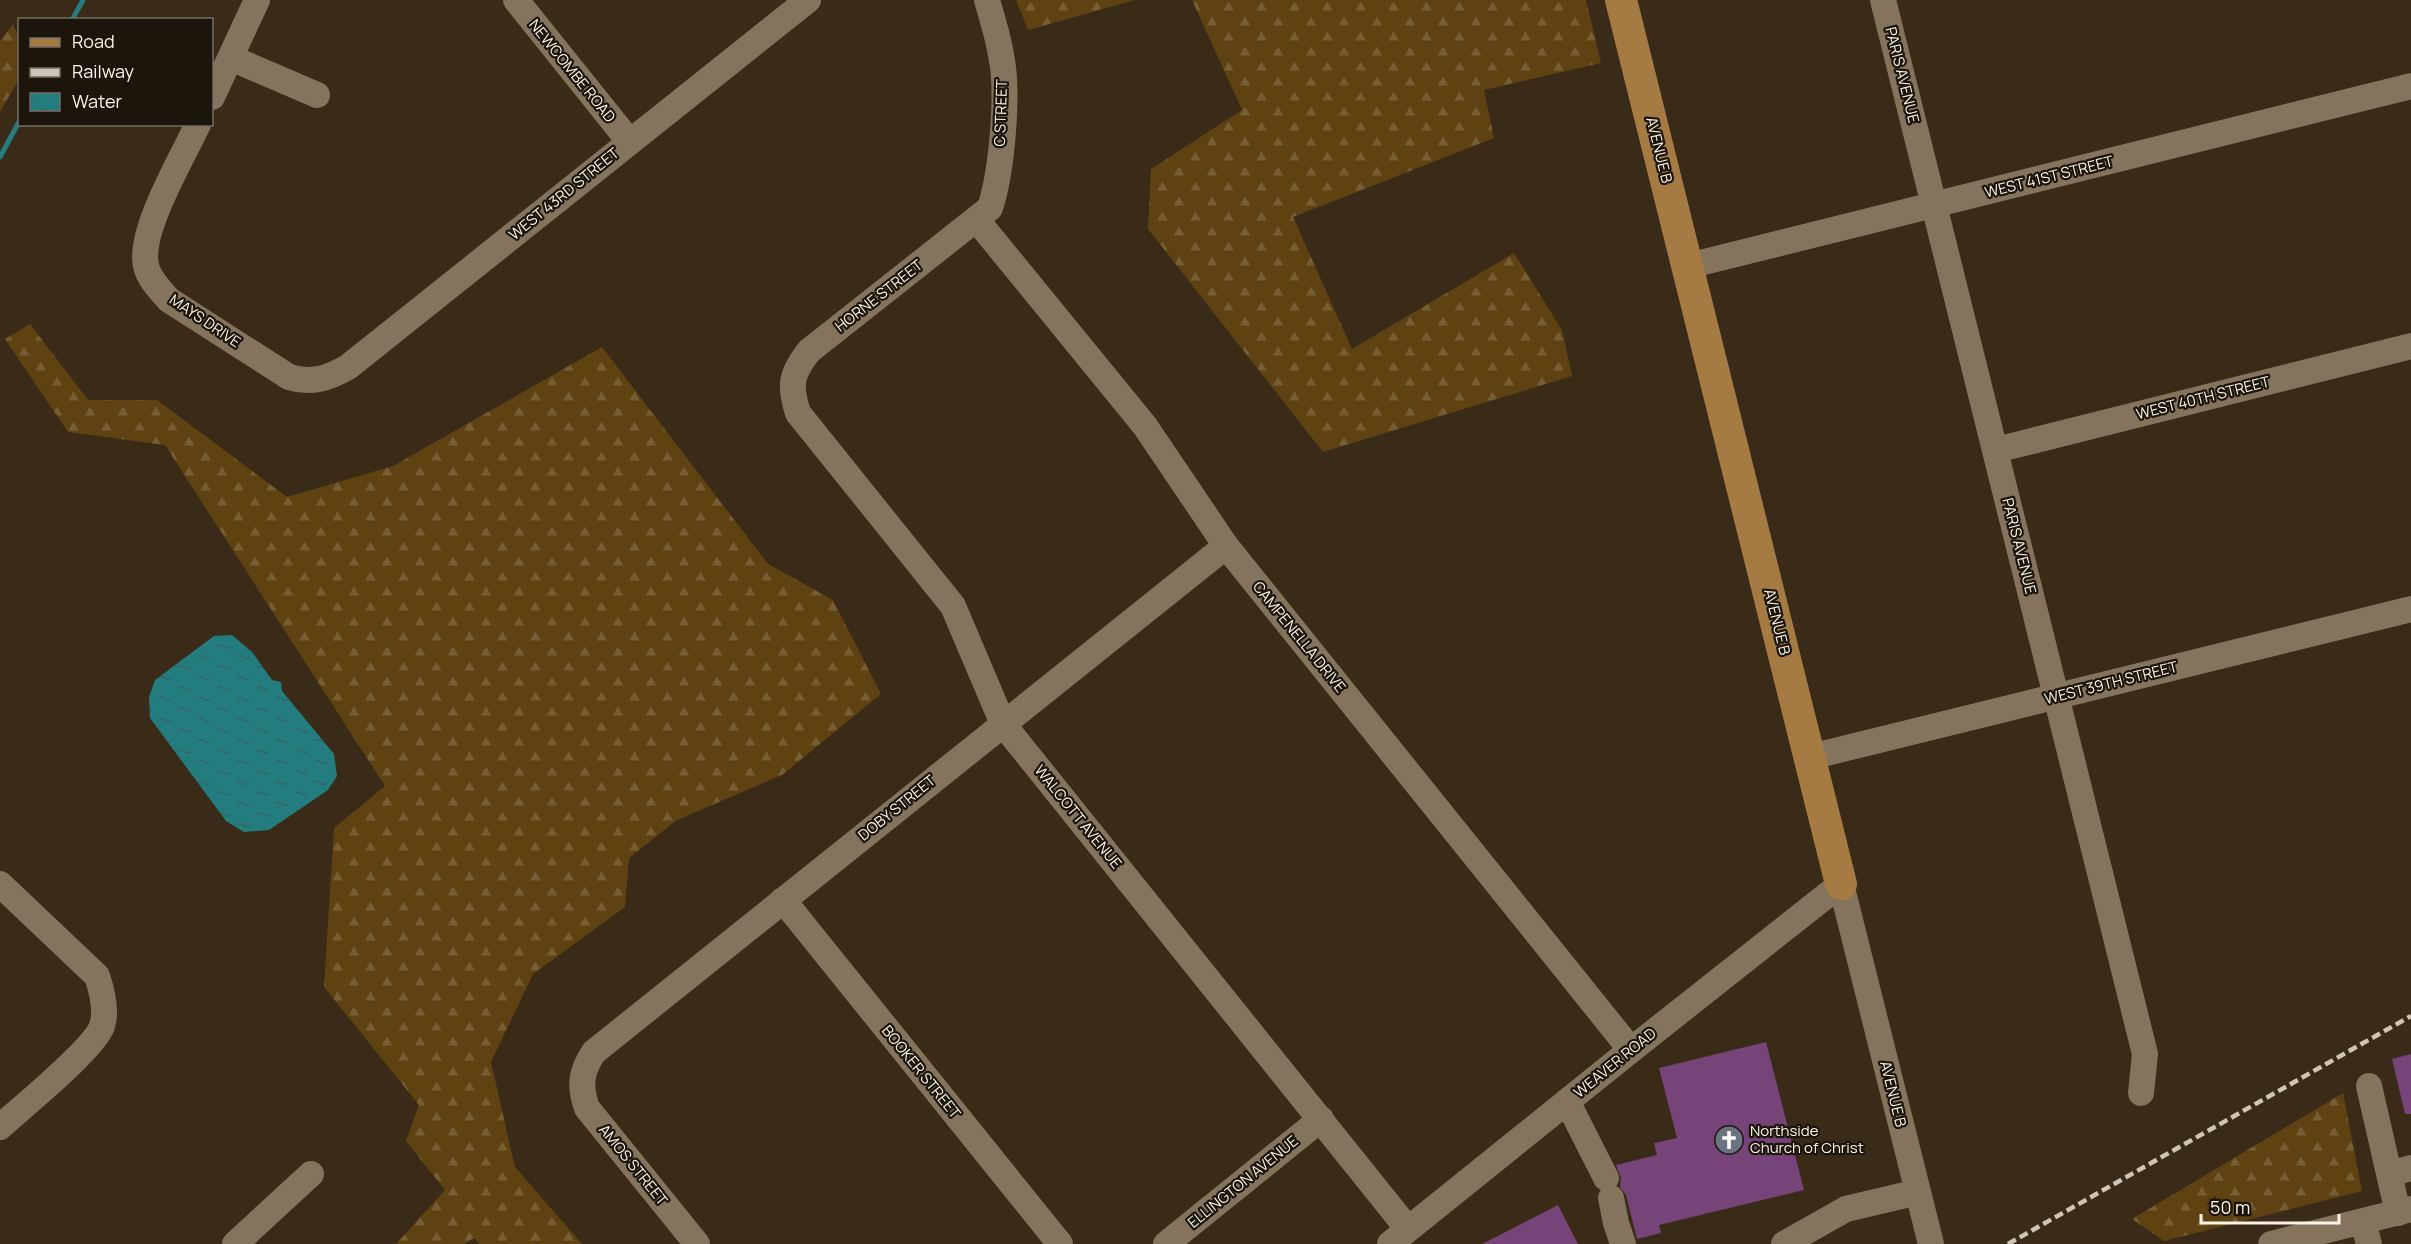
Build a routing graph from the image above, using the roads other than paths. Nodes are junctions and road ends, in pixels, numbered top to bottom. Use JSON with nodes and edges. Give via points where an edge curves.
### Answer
{"nodes":[{"id":1,"x":257,"y":0,"type":"edge"},
{"id":2,"x":516,"y":0,"type":"edge"},
{"id":3,"x":808,"y":0,"type":"edge"},
{"id":4,"x":987,"y":0,"type":"edge"},
{"id":5,"x":1621,"y":0,"type":"edge"},
{"id":6,"x":1883,"y":0,"type":"edge"},
{"id":7,"x":231,"y":58,"type":"junction"},
{"id":8,"x":2411,"y":86,"type":"edge"},
{"id":9,"x":213,"y":95,"type":"edge"},
{"id":10,"x":317,"y":95,"type":"dead end"},
{"id":11,"x":197,"y":126,"type":"edge"},
{"id":12,"x":629,"y":141,"type":"junction"},
{"id":13,"x":1935,"y":206,"type":"junction"},
{"id":14,"x":976,"y":219,"type":"junction"},
{"id":15,"x":1688,"y":266,"type":"junction"},
{"id":16,"x":2411,"y":346,"type":"edge"},
{"id":17,"x":315,"y":380,"type":"joint"},
{"id":18,"x":792,"y":381,"type":"joint"},
{"id":19,"x":1996,"y":450,"type":"junction"},
{"id":20,"x":1226,"y":546,"type":"junction"},
{"id":21,"x":2411,"y":609,"type":"edge"},
{"id":22,"x":2056,"y":696,"type":"junction"},
{"id":23,"x":1003,"y":724,"type":"junction"},
{"id":24,"x":1810,"y":757,"type":"junction"},
{"id":25,"x":0,"y":884,"type":"edge"},
{"id":26,"x":1841,"y":884,"type":"junction"},
{"id":27,"x":783,"y":900,"type":"junction"},
{"id":28,"x":1631,"y":1050,"type":"junction"},
{"id":29,"x":581,"y":1080,"type":"joint"},
{"id":30,"x":2369,"y":1086,"type":"dead end"},
{"id":31,"x":2141,"y":1093,"type":"dead end"},
{"id":32,"x":1568,"y":1101,"type":"junction"},
{"id":33,"x":1321,"y":1119,"type":"junction"},
{"id":34,"x":0,"y":1127,"type":"edge"},
{"id":35,"x":2400,"y":1171,"type":"edge"},
{"id":36,"x":311,"y":1174,"type":"dead end"},
{"id":37,"x":1918,"y":1192,"type":"junction"},
{"id":38,"x":2405,"y":1211,"type":"edge"},
{"id":39,"x":2366,"y":1233,"type":"edge"},
{"id":40,"x":1403,"y":1238,"type":"edge"},
{"id":41,"x":235,"y":1244,"type":"edge"},
{"id":42,"x":697,"y":1244,"type":"edge"},
{"id":43,"x":1060,"y":1244,"type":"edge"},
{"id":44,"x":1166,"y":1244,"type":"edge"},
{"id":45,"x":1623,"y":1244,"type":"edge"},
{"id":46,"x":1784,"y":1244,"type":"edge"},
{"id":47,"x":1931,"y":1244,"type":"edge"},
{"id":48,"x":2271,"y":1244,"type":"edge"}],
"edges":[{"from":1,"to":7,"type":"street"},
{"from":2,"to":12,"type":"street","name":"NEWCOMBE ROAD"},
{"from":3,"to":12,"type":"street","name":"WEST 43RD STREET"},
{"from":4,"to":14,"type":"street","name":"C STREET","via":[[1002,57],[1004,99],[997,187],[990,208]]},
{"from":5,"to":15,"type":"main road","name":"AVENUE B"},
{"from":6,"to":13,"type":"street","name":"PARIS AVENUE"},
{"from":7,"to":9,"type":"street"},
{"from":7,"to":10,"type":"street"},
{"from":8,"to":13,"type":"street","name":"WEST 41ST STREET"},
{"from":11,"to":17,"type":"street","name":"MAYS DRIVE","via":[[152,220],[145,244],[146,266],[169,300],[289,377]]},
{"from":12,"to":17,"type":"street","name":"WEST 43RD STREET","via":[[348,367]]},
{"from":13,"to":15,"type":"street","name":"WEST 41ST STREET"},
{"from":13,"to":19,"type":"street","name":"PARIS AVENUE"},
{"from":14,"to":18,"type":"street","name":"HORNE STREET","via":[[809,351],[797,366]]},
{"from":14,"to":20,"type":"street","name":"CAMPENELLA DRIVE","via":[[1145,426]]},
{"from":15,"to":24,"type":"main road","name":"AVENUE B"},
{"from":16,"to":19,"type":"street","name":"WEST 40TH STREET"},
{"from":18,"to":23,"type":"street","name":"WALCOTT AVENUE","via":[[798,413],[953,606]]},
{"from":19,"to":22,"type":"street","name":"PARIS AVENUE"},
{"from":20,"to":23,"type":"street","name":"DOBY STREET"},
{"from":20,"to":28,"type":"street","name":"CAMPENELLA DRIVE"},
{"from":21,"to":22,"type":"street","name":"WEST 39TH STREET"},
{"from":22,"to":24,"type":"street","name":"WEST 39TH STREET"},
{"from":22,"to":31,"type":"street","name":"PARIS AVENUE","via":[[2145,1054]]},
{"from":23,"to":27,"type":"street","name":"DOBY STREET"},
{"from":23,"to":33,"type":"street","name":"WALCOTT AVENUE"},
{"from":24,"to":26,"type":"main road","name":"AVENUE B"},
{"from":25,"to":34,"type":"street","via":[[97,976],[103,1008],[102,1027],[86,1049]]},
{"from":26,"to":28,"type":"street","name":"WEAVER ROAD"},
{"from":26,"to":37,"type":"street","name":"AVENUE B"},
{"from":27,"to":29,"type":"street","name":"DOBY STREET","via":[[594,1052],[584,1066]]},
{"from":27,"to":43,"type":"street","name":"BOOKER STREET"},
{"from":28,"to":32,"type":"street","name":"WEAVER ROAD"},
{"from":29,"to":42,"type":"street","name":"AMOS STREET","via":[[587,1108]]},
{"from":30,"to":35,"type":"street"},
{"from":32,"to":40,"type":"street","name":"WEAVER ROAD"},
{"from":32,"to":45,"type":"street","via":[[1608,1188]]},
{"from":33,"to":40,"type":"street","name":"WALCOTT AVENUE"},
{"from":33,"to":44,"type":"street","name":"ELLINGTON AVENUE"},
{"from":35,"to":38,"type":"street"},
{"from":36,"to":41,"type":"street"},
{"from":37,"to":46,"type":"street","via":[[1846,1209]]},
{"from":37,"to":47,"type":"street","name":"AVENUE B"},
{"from":38,"to":39,"type":"street"},
{"from":39,"to":48,"type":"street"}]}
